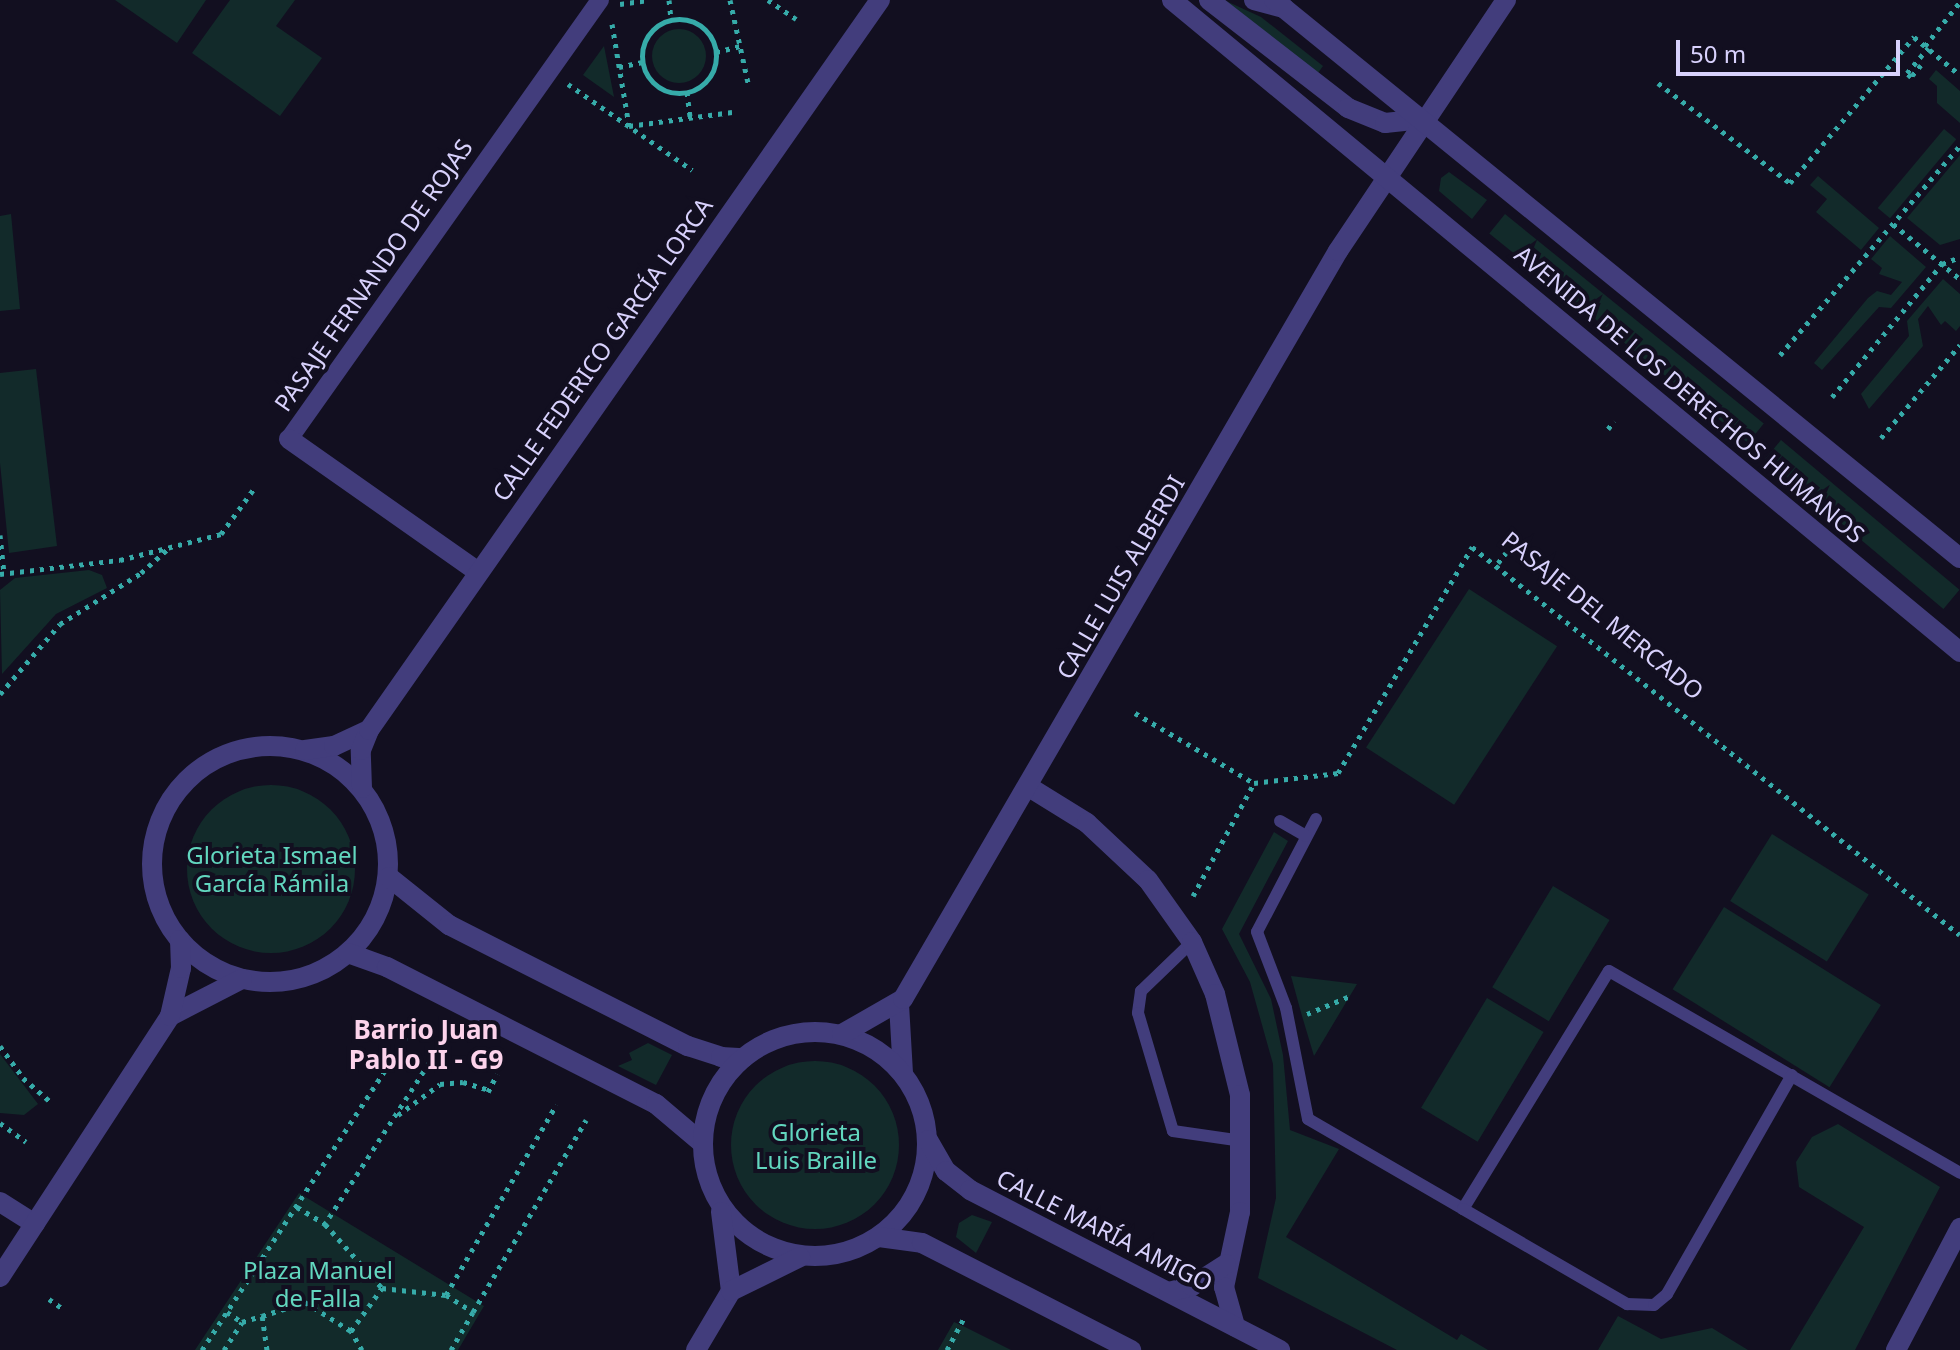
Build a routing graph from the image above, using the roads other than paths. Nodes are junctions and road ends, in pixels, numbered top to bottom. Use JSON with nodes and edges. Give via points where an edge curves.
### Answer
{"nodes":[{"id":1,"x":880,"y":0,"type":"edge"},
{"id":2,"x":1172,"y":0,"type":"edge"},
{"id":3,"x":1209,"y":0,"type":"edge"},
{"id":4,"x":1254,"y":0,"type":"edge"},
{"id":5,"x":1506,"y":0,"type":"edge"},
{"id":6,"x":604,"y":3,"type":"edge"},
{"id":7,"x":1279,"y":4,"type":"edge"},
{"id":8,"x":1423,"y":119,"type":"junction"},
{"id":9,"x":1386,"y":176,"type":"junction"},
{"id":10,"x":289,"y":439,"type":"joint"},
{"id":11,"x":1960,"y":558,"type":"edge"},
{"id":12,"x":477,"y":571,"type":"junction"},
{"id":13,"x":1960,"y":652,"type":"edge"},
{"id":14,"x":369,"y":730,"type":"junction"},
{"id":15,"x":305,"y":750,"type":"junction"},
{"id":16,"x":1029,"y":787,"type":"junction"},
{"id":17,"x":362,"y":788,"type":"junction"},
{"id":18,"x":1316,"y":819,"type":"dead end"},
{"id":19,"x":1280,"y":821,"type":"dead end"},
{"id":20,"x":1306,"y":836,"type":"junction"},
{"id":21,"x":389,"y":877,"type":"junction"},
{"id":22,"x":180,"y":940,"type":"junction"},
{"id":23,"x":1192,"y":942,"type":"junction"},
{"id":24,"x":348,"y":953,"type":"junction"},
{"id":25,"x":242,"y":979,"type":"junction"},
{"id":26,"x":899,"y":1004,"type":"junction"},
{"id":27,"x":170,"y":1016,"type":"junction"},
{"id":28,"x":842,"y":1034,"type":"junction"},
{"id":29,"x":743,"y":1058,"type":"junction"},
{"id":30,"x":903,"y":1074,"type":"junction"},
{"id":31,"x":1792,"y":1075,"type":"junction"},
{"id":32,"x":926,"y":1134,"type":"junction"},
{"id":33,"x":1242,"y":1141,"type":"junction"},
{"id":34,"x":701,"y":1142,"type":"junction"},
{"id":35,"x":1960,"y":1173,"type":"edge"},
{"id":36,"x":718,"y":1201,"type":"junction"},
{"id":37,"x":0,"y":1202,"type":"edge"},
{"id":38,"x":1463,"y":1209,"type":"junction"},
{"id":39,"x":35,"y":1224,"type":"junction"},
{"id":40,"x":1960,"y":1228,"type":"edge"},
{"id":41,"x":879,"y":1237,"type":"junction"},
{"id":42,"x":800,"y":1257,"type":"junction"},
{"id":43,"x":1226,"y":1264,"type":"junction"},
{"id":44,"x":0,"y":1277,"type":"edge"},
{"id":45,"x":731,"y":1291,"type":"junction"},
{"id":46,"x":1169,"y":1292,"type":"junction"},
{"id":47,"x":1235,"y":1326,"type":"junction"},
{"id":48,"x":696,"y":1350,"type":"edge"},
{"id":49,"x":1131,"y":1350,"type":"edge"},
{"id":50,"x":1280,"y":1350,"type":"edge"},
{"id":51,"x":1896,"y":1350,"type":"edge"}],
"edges":[{"from":1,"to":12,"type":"street","name":"CALLE FEDERICO GARCÍA LORCA"},
{"from":2,"to":9,"type":"street","name":"AVENIDA DE LOS DERECHOS HUMANOS"},
{"from":3,"to":8,"type":"street","via":[[1348,108],[1385,123]]},
{"from":4,"to":7,"type":"street"},
{"from":5,"to":8,"type":"street"},
{"from":6,"to":10,"type":"street","name":"PASAJE FERNANDO DE ROJAS"},
{"from":7,"to":8,"type":"street","name":"AVENIDA DE LOS DERECHOS HUMANOS"},
{"from":8,"to":9,"type":"street"},
{"from":8,"to":11,"type":"street","name":"AVENIDA DE LOS DERECHOS HUMANOS"},
{"from":9,"to":13,"type":"street","name":"AVENIDA DE LOS DERECHOS HUMANOS"},
{"from":9,"to":16,"type":"street","name":"CALLE LUIS ALBERDI"},
{"from":10,"to":12,"type":"street","name":"PASAJE FERNANDO DE ROJAS"},
{"from":12,"to":14,"type":"street","name":"CALLE FEDERICO GARCÍA LORCA"},
{"from":14,"to":15,"type":"street","via":[[334,746]]},
{"from":14,"to":17,"type":"street","name":"CALLE FEDERICO GARCÍA LORCA","via":[[361,750]]},
{"from":15,"to":17,"type":"street","via":[[342,769]]},
{"from":15,"to":22,"type":"street","via":[[280,745],[227,754],[197,772],[174,796],[156,829],[150,864],[159,904]]},
{"from":16,"to":23,"type":"street","via":[[1121,850]]},
{"from":16,"to":26,"type":"street","name":"CALLE LUIS ALBERDI"},
{"from":17,"to":21,"type":"street","via":[[382,823]]},
{"from":18,"to":20,"type":"lane"},
{"from":19,"to":20,"type":"lane"},
{"from":20,"to":38,"type":"lane","via":[[1257,932],[1289,1021],[1308,1119]]},
{"from":21,"to":24,"type":"street","via":[[381,908]]},
{"from":21,"to":29,"type":"street","via":[[425,910],[463,932],[696,1050]]},
{"from":22,"to":25,"type":"street","via":[[213,967]]},
{"from":22,"to":27,"type":"street","via":[[181,968]]},
{"from":23,"to":33,"type":"street","via":[[1228,1034]]},
{"from":23,"to":33,"type":"lane","via":[[1141,991],[1138,1013],[1173,1131]]},
{"from":24,"to":25,"type":"street","via":[[298,979]]},
{"from":24,"to":34,"type":"street","via":[[387,967],[656,1104]]},
{"from":25,"to":27,"type":"street"},
{"from":26,"to":28,"type":"street"},
{"from":26,"to":30,"type":"street"},
{"from":27,"to":39,"type":"street"},
{"from":28,"to":29,"type":"street","via":[[785,1038]]},
{"from":28,"to":30,"type":"street","via":[[872,1045]]},
{"from":29,"to":34,"type":"street","via":[[713,1100]]},
{"from":30,"to":32,"type":"street","via":[[917,1098]]},
{"from":31,"to":35,"type":"lane"},
{"from":31,"to":38,"type":"lane","via":[[1667,1294],[1654,1305],[1627,1304]]},
{"from":31,"to":38,"type":"lane","via":[[1609,971]]},
{"from":32,"to":41,"type":"street","via":[[920,1181],[896,1221]]},
{"from":32,"to":46,"type":"street","name":"CALLE MARÍA AMIGO","via":[[956,1181]]},
{"from":33,"to":43,"type":"street","via":[[1240,1212]]},
{"from":34,"to":36,"type":"street","via":[[702,1160]]},
{"from":36,"to":42,"type":"street","via":[[753,1240]]},
{"from":36,"to":45,"type":"street","via":[[728,1237]]},
{"from":37,"to":39,"type":"street"},
{"from":39,"to":44,"type":"street"},
{"from":40,"to":51,"type":"street"},
{"from":41,"to":42,"type":"street","via":[[843,1251]]},
{"from":41,"to":49,"type":"street","via":[[922,1243]]},
{"from":42,"to":45,"type":"street"},
{"from":43,"to":46,"type":"street","via":[[1192,1286]]},
{"from":43,"to":47,"type":"street","via":[[1224,1287]]},
{"from":45,"to":48,"type":"street"},
{"from":46,"to":47,"type":"street","name":"CALLE MARÍA AMIGO"},
{"from":47,"to":50,"type":"street","name":"CALLE MARÍA AMIGO"}]}
